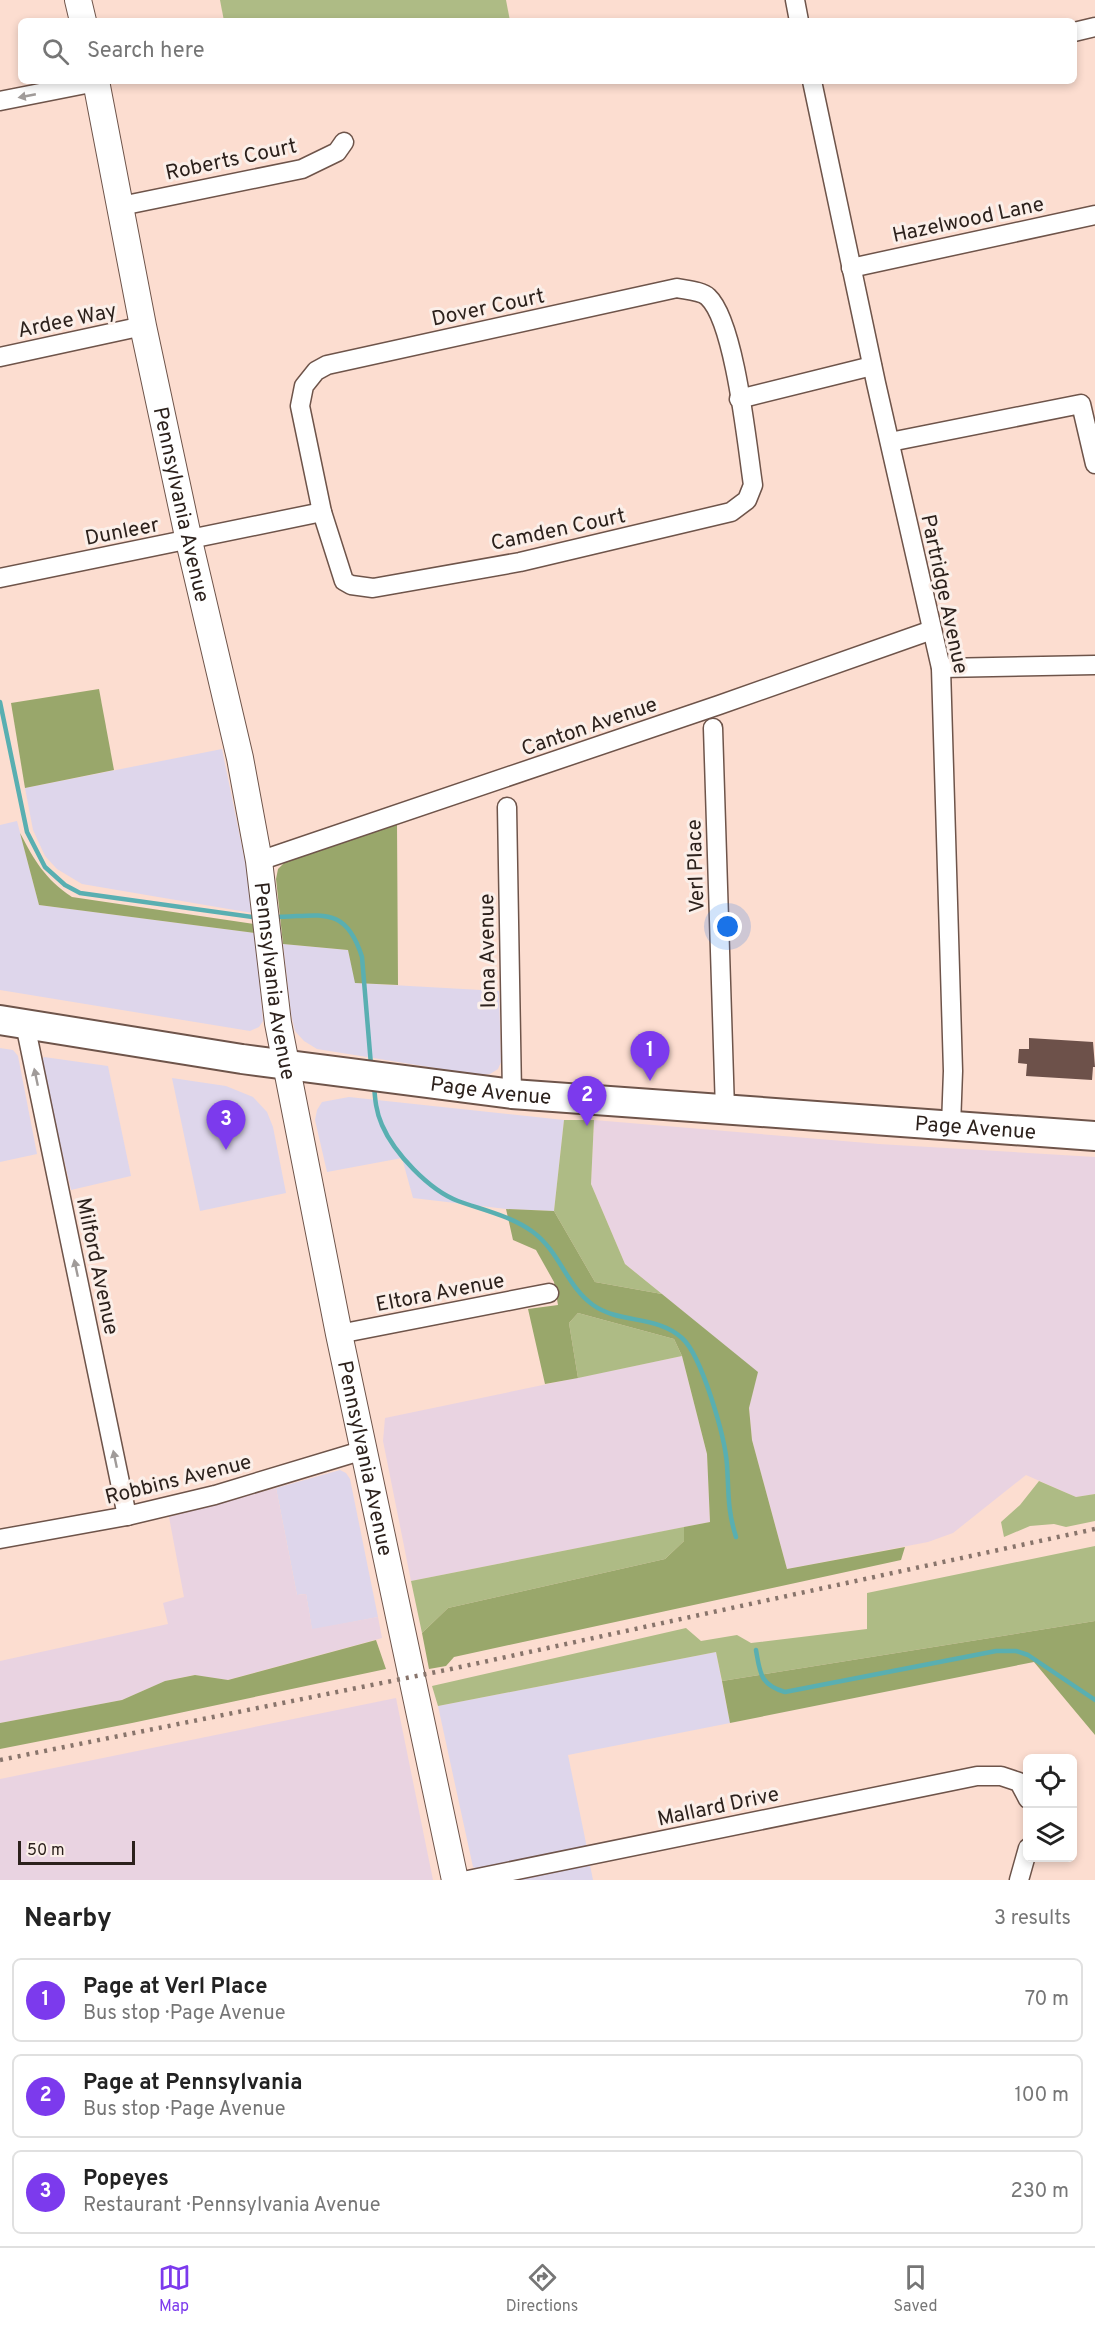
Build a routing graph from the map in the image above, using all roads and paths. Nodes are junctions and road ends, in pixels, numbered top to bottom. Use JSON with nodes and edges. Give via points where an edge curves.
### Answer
{"nodes":[{"id":1,"x":78,"y":0,"type":"edge"},
{"id":2,"x":795,"y":0,"type":"edge"},
{"id":3,"x":82,"y":18,"type":"edge"},
{"id":4,"x":798,"y":18,"type":"edge"},
{"id":5,"x":1095,"y":27,"type":"edge"},
{"id":6,"x":1077,"y":31,"type":"edge"},
{"id":7,"x":82,"y":84,"type":"edge"},
{"id":8,"x":97,"y":84,"type":"edge"},
{"id":9,"x":818,"y":84,"type":"edge"},
{"id":10,"x":0,"y":101,"type":"edge"},
{"id":11,"x":344,"y":142,"type":"dead end"},
{"id":12,"x":121,"y":206,"type":"junction"},
{"id":13,"x":1095,"y":215,"type":"edge"},
{"id":14,"x":852,"y":268,"type":"junction"},
{"id":15,"x":143,"y":326,"type":"junction"},
{"id":16,"x":0,"y":357,"type":"edge"},
{"id":17,"x":872,"y":366,"type":"junction"},
{"id":18,"x":739,"y":399,"type":"junction"},
{"id":19,"x":890,"y":442,"type":"junction"},
{"id":20,"x":1095,"y":464,"type":"edge"},
{"id":21,"x":322,"y":512,"type":"junction"},
{"id":22,"x":189,"y":541,"type":"junction"},
{"id":23,"x":0,"y":578,"type":"edge"},
{"id":24,"x":932,"y":630,"type":"junction"},
{"id":25,"x":1095,"y":665,"type":"edge"},
{"id":26,"x":941,"y":668,"type":"junction"},
{"id":27,"x":713,"y":728,"type":"dead end"},
{"id":28,"x":507,"y":807,"type":"dead end"},
{"id":29,"x":259,"y":861,"type":"junction"},
{"id":30,"x":13,"y":1022,"type":"edge"},
{"id":31,"x":286,"y":1064,"type":"junction"},
{"id":32,"x":512,"y":1095,"type":"junction"},
{"id":33,"x":725,"y":1110,"type":"junction"},
{"id":34,"x":951,"y":1126,"type":"junction"},
{"id":35,"x":1095,"y":1136,"type":"edge"},
{"id":36,"x":549,"y":1293,"type":"dead end"},
{"id":37,"x":339,"y":1334,"type":"junction"},
{"id":38,"x":364,"y":1450,"type":"junction"},
{"id":39,"x":127,"y":1516,"type":"junction"},
{"id":40,"x":0,"y":1539,"type":"edge"},
{"id":41,"x":1023,"y":1790,"type":"edge"},
{"id":42,"x":1024,"y":1862,"type":"edge"},
{"id":43,"x":455,"y":1880,"type":"edge"},
{"id":44,"x":468,"y":1880,"type":"edge"},
{"id":45,"x":1019,"y":1880,"type":"edge"}],
"edges":[{"from":1,"to":3,"type":"street"},
{"from":2,"to":4,"type":"street"},
{"from":5,"to":6,"type":"street"},
{"from":7,"to":10,"type":"street","one_way":true},
{"from":8,"to":12,"type":"street","name":"Pennsylvania Avenue"},
{"from":9,"to":14,"type":"street","name":"Partridge Avenue"},
{"from":11,"to":12,"type":"street","name":"Roberts Court","via":[[337,152],[303,169]]},
{"from":12,"to":15,"type":"street","name":"Pennsylvania Avenue"},
{"from":13,"to":14,"type":"street","name":"Hazelwood Lane"},
{"from":14,"to":17,"type":"street","name":"Partridge Avenue"},
{"from":15,"to":16,"type":"street","name":"Ardee Way"},
{"from":15,"to":22,"type":"street","name":"Pennsylvania Avenue"},
{"from":17,"to":18,"type":"street"},
{"from":17,"to":19,"type":"street","name":"Partridge Avenue"},
{"from":18,"to":21,"type":"street","name":"Camden Court","via":[[753,485],[747,500],[731,512],[519,562],[373,588],[344,581]]},
{"from":18,"to":21,"type":"street","name":"Dover Court","via":[[727,332],[713,303],[706,294],[677,288],[327,365],[304,386],[300,406]]},
{"from":19,"to":20,"type":"street","via":[[1081,404]]},
{"from":19,"to":24,"type":"street","name":"Partridge Avenue"},
{"from":21,"to":22,"type":"street","name":"Dunleer"},
{"from":22,"to":23,"type":"street","name":"Dunleer"},
{"from":22,"to":29,"type":"street","name":"Pennsylvania Avenue","via":[[240,758]]},
{"from":24,"to":26,"type":"street","name":"Partridge Avenue"},
{"from":24,"to":29,"type":"street","name":"Canton Avenue"},
{"from":25,"to":26,"type":"street"},
{"from":26,"to":34,"type":"street","name":"Partridge Avenue","via":[[953,1071]]},
{"from":27,"to":33,"type":"street","name":"Verl Place"},
{"from":28,"to":32,"type":"street","name":"Iona Avenue"},
{"from":29,"to":31,"type":"street","name":"Pennsylvania Avenue"},
{"from":30,"to":31,"type":"main road","name":"Page Avenue"},
{"from":39,"to":30,"type":"street","name":"Milford Avenue","one_way":true},
{"from":31,"to":32,"type":"main road","name":"Page Avenue"},
{"from":31,"to":37,"type":"street","name":"Pennsylvania Avenue"},
{"from":32,"to":33,"type":"main road","name":"Page Avenue"},
{"from":33,"to":34,"type":"main road","name":"Page Avenue"},
{"from":34,"to":35,"type":"main road","name":"Page Avenue"},
{"from":36,"to":37,"type":"street","name":"Eltora Avenue"},
{"from":37,"to":38,"type":"street","name":"Pennsylvania Avenue"},
{"from":38,"to":39,"type":"street","name":"Robbins Avenue","via":[[215,1495]]},
{"from":38,"to":43,"type":"street","name":"Pennsylvania Avenue"},
{"from":39,"to":40,"type":"street","name":"Robbins Avenue"},
{"from":41,"to":44,"type":"street","name":"Mallard Drive","via":[[1019,1782],[1001,1776],[977,1776]]},
{"from":42,"to":45,"type":"street"}]}
